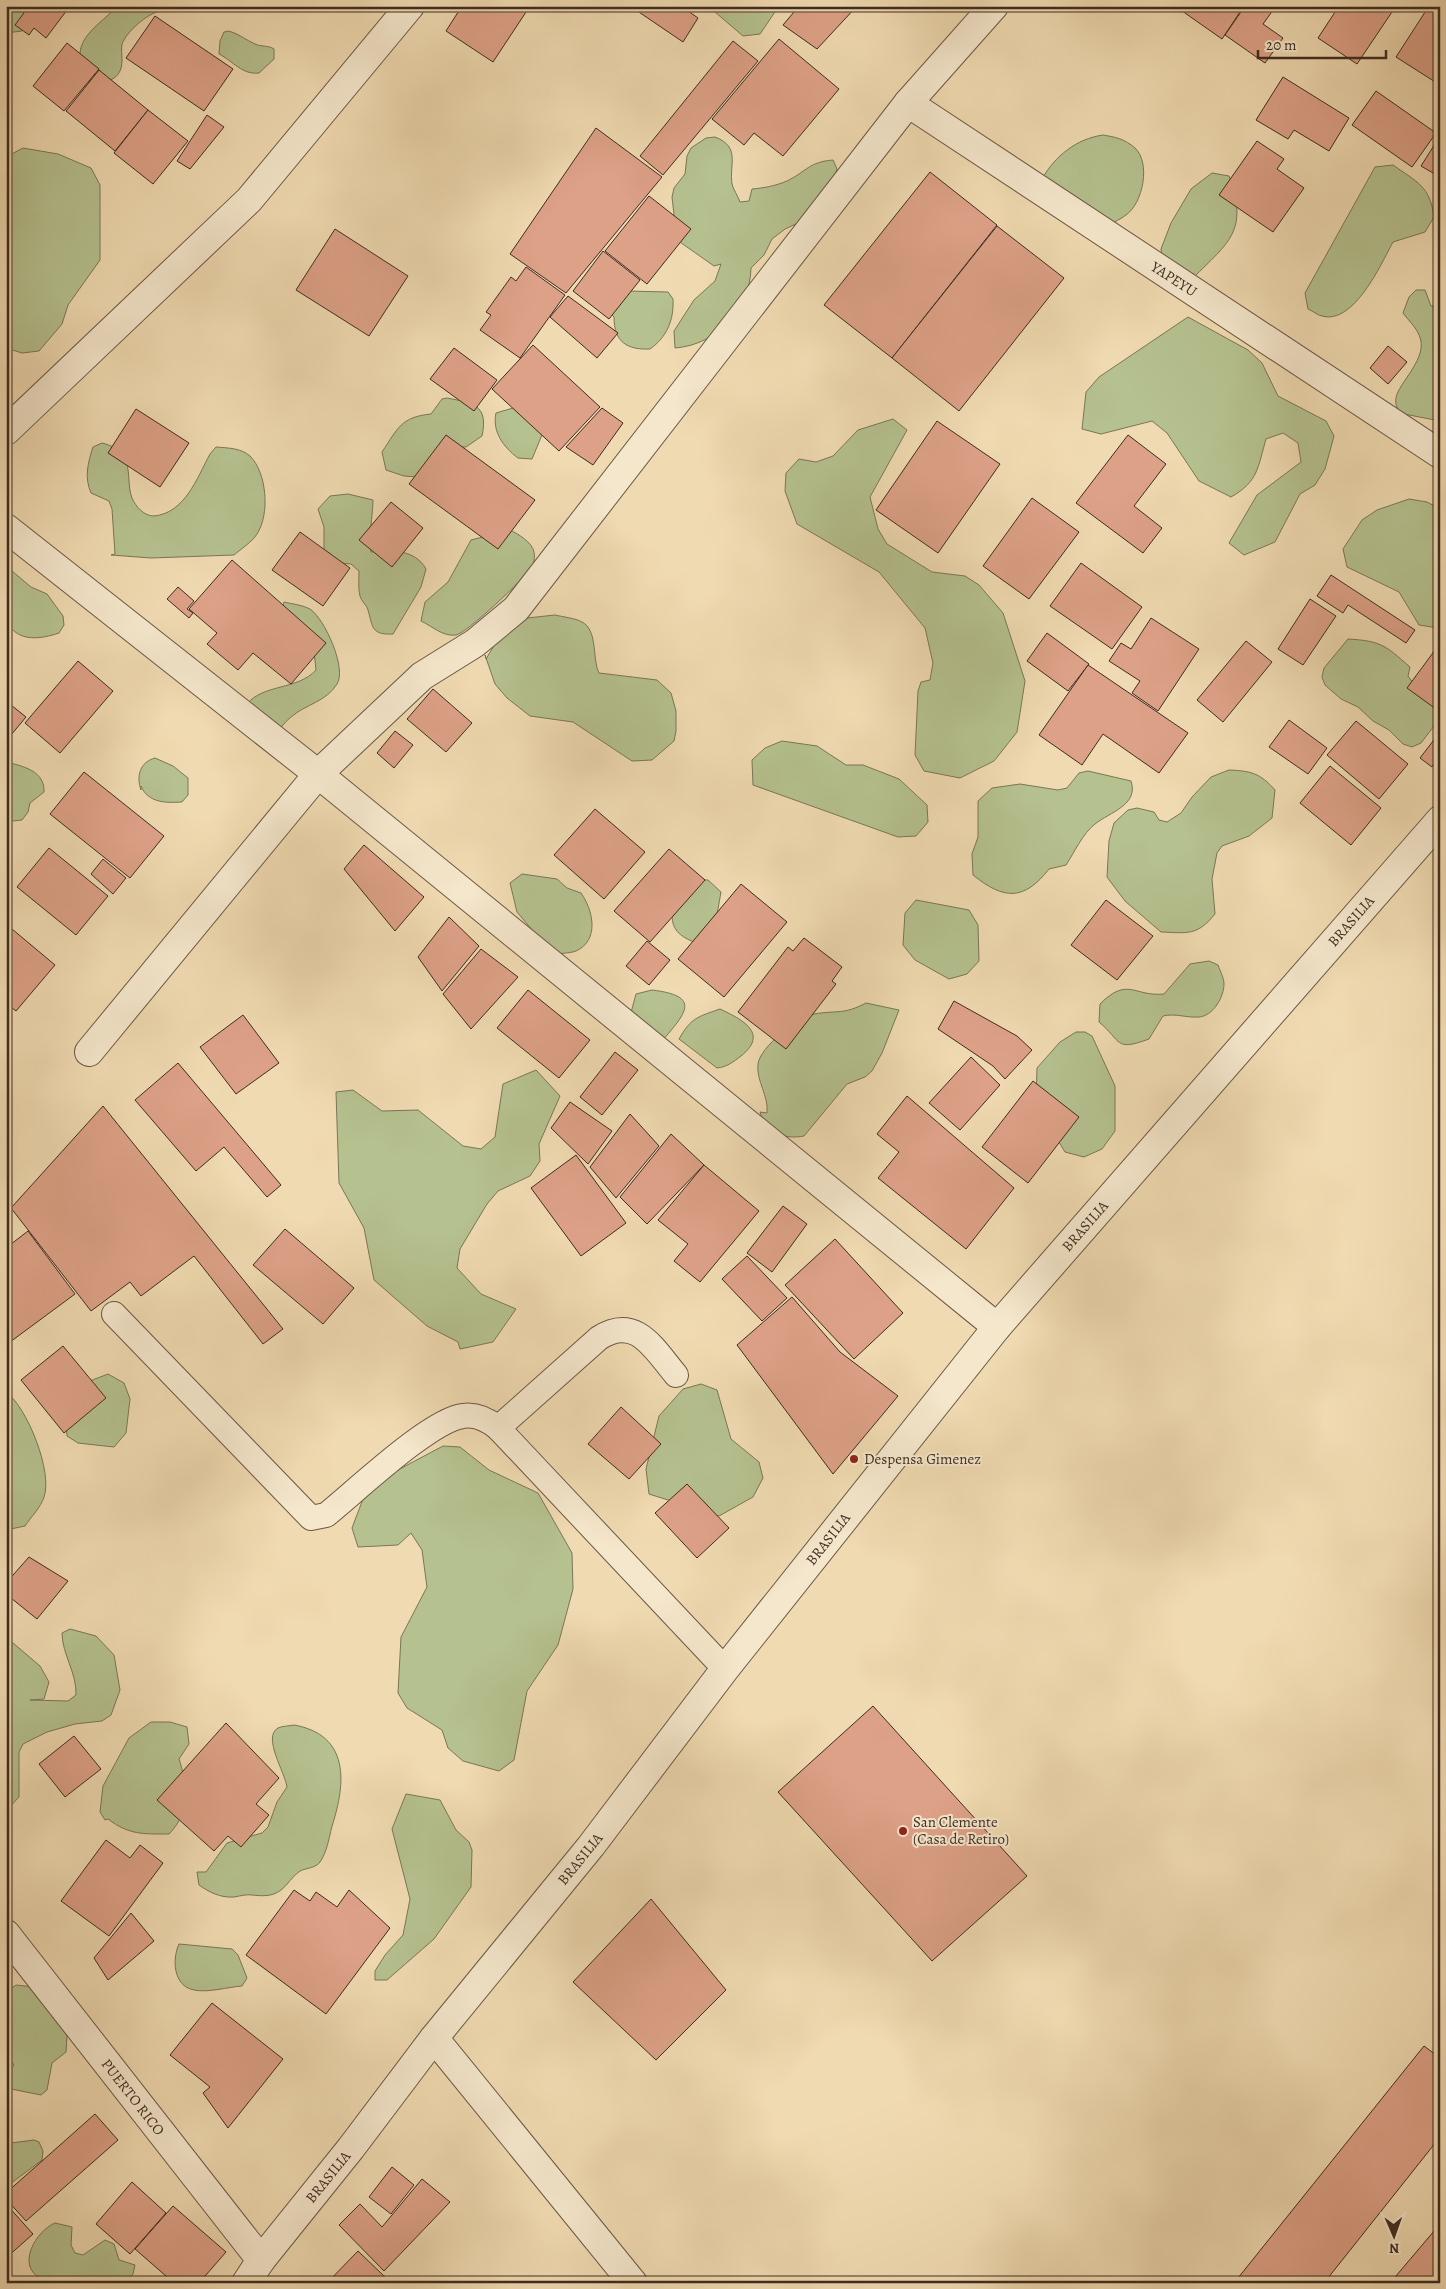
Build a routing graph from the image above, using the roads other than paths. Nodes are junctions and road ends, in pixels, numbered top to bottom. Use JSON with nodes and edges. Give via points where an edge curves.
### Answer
{"nodes":[{"id":1,"x":410,"y":6,"type":"edge"},
{"id":2,"x":994,"y":6,"type":"edge"},
{"id":3,"x":908,"y":103,"type":"junction"},
{"id":4,"x":6,"y":431,"type":"edge"},
{"id":5,"x":1440,"y":454,"type":"edge"},
{"id":6,"x":6,"y":528,"type":"edge"},
{"id":7,"x":318,"y":774,"type":"junction"},
{"id":8,"x":1440,"y":820,"type":"edge"},
{"id":9,"x":89,"y":1052,"type":"dead end"},
{"id":10,"x":114,"y":1314,"type":"dead end"},
{"id":11,"x":997,"y":1327,"type":"junction"},
{"id":12,"x":676,"y":1375,"type":"dead end"},
{"id":13,"x":498,"y":1428,"type":"junction"},
{"id":14,"x":725,"y":1669,"type":"junction"},
{"id":15,"x":6,"y":1934,"type":"edge"},
{"id":16,"x":434,"y":2038,"type":"junction"},
{"id":17,"x":260,"y":2260,"type":"junction"},
{"id":18,"x":246,"y":2283,"type":"edge"},
{"id":19,"x":633,"y":2283,"type":"edge"}],
"edges":[{"from":1,"to":4,"type":"street","via":[[250,200]]},
{"from":2,"to":3,"type":"street"},
{"from":3,"to":5,"type":"street","name":"YAPEYU"},
{"from":3,"to":7,"type":"street","via":[[516,609],[475,643],[422,676]]},
{"from":6,"to":7,"type":"street"},
{"from":7,"to":9,"type":"street"},
{"from":7,"to":11,"type":"street"},
{"from":8,"to":11,"type":"street","name":"BRASILIA"},
{"from":10,"to":13,"type":"lane","via":[[311,1518],[326,1515],[444,1421],[464,1416],[485,1418]]},
{"from":11,"to":14,"type":"street","name":"BRASILIA"},
{"from":12,"to":13,"type":"lane","via":[[644,1337],[626,1329],[612,1330]]},
{"from":13,"to":14,"type":"lane"},
{"from":14,"to":16,"type":"street","name":"BRASILIA","via":[[591,1846]]},
{"from":15,"to":17,"type":"street","name":"PUERTO RICO"},
{"from":16,"to":17,"type":"street","name":"BRASILIA","via":[[352,2148]]},
{"from":16,"to":19,"type":"street"},
{"from":17,"to":18,"type":"street","name":"BRASILIA"}]}
